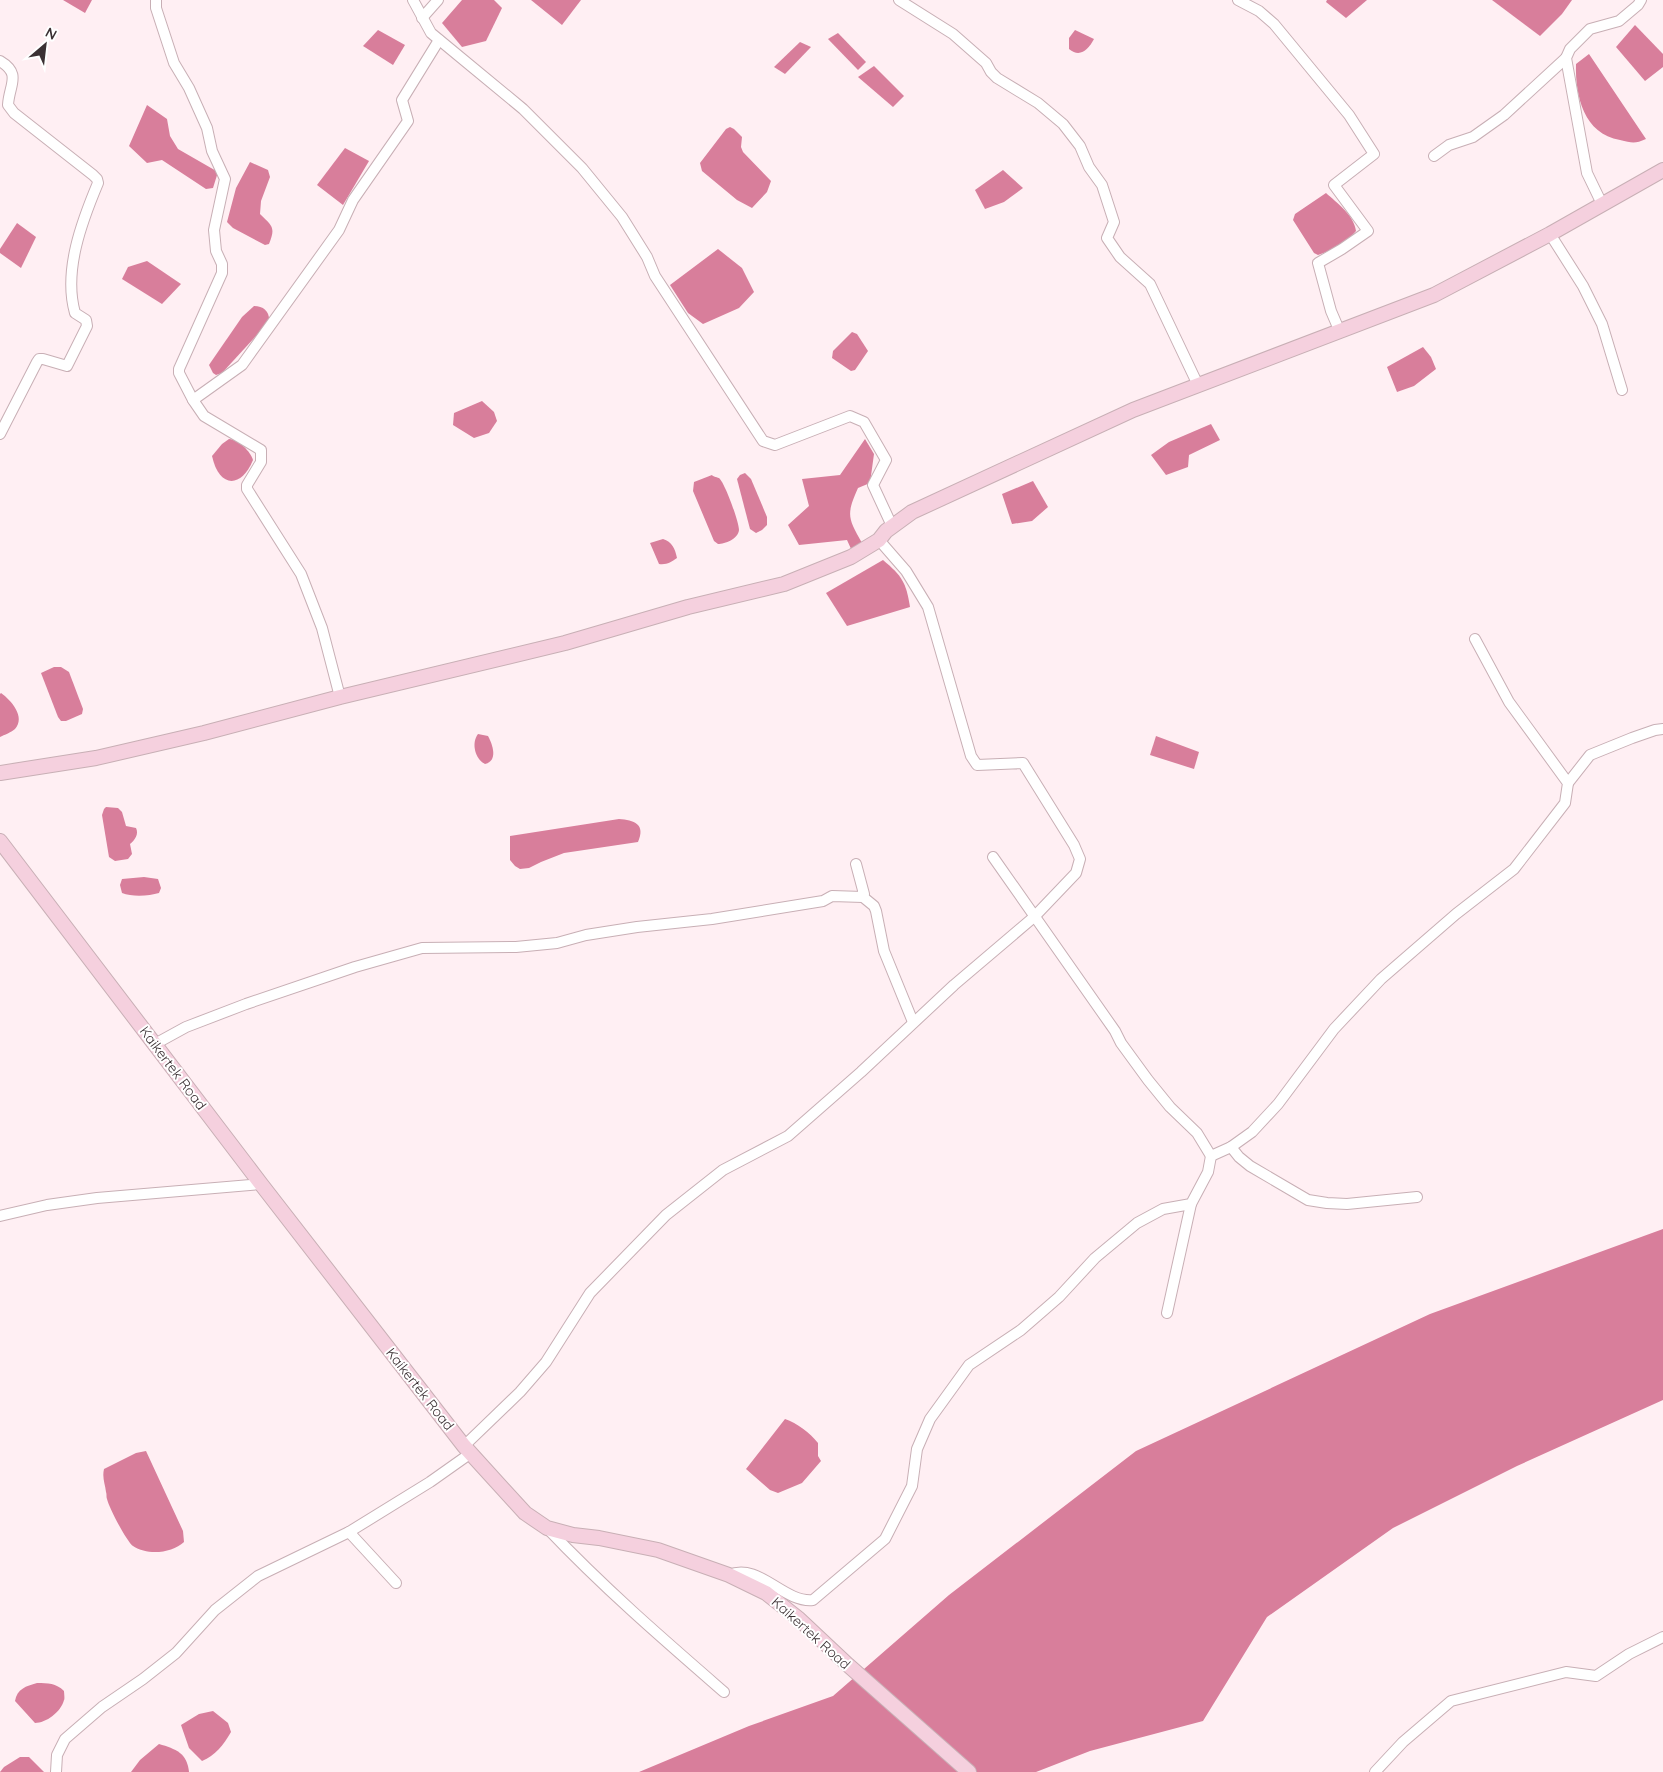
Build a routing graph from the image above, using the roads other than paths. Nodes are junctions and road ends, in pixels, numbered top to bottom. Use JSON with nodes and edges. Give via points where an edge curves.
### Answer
{"nodes":[{"id":1,"x":156,"y":0,"type":"edge"},
{"id":2,"x":413,"y":0,"type":"edge"},
{"id":3,"x":438,"y":0,"type":"edge"},
{"id":4,"x":899,"y":0,"type":"edge"},
{"id":5,"x":1238,"y":0,"type":"edge"},
{"id":6,"x":1640,"y":0,"type":"edge"},
{"id":7,"x":422,"y":18,"type":"junction"},
{"id":8,"x":439,"y":40,"type":"junction"},
{"id":9,"x":1566,"y":58,"type":"junction"},
{"id":10,"x":0,"y":60,"type":"edge"},
{"id":11,"x":1434,"y":156,"type":"dead end"},
{"id":12,"x":1663,"y":170,"type":"edge"},
{"id":13,"x":1602,"y":204,"type":"junction"},
{"id":14,"x":1550,"y":234,"type":"junction"},
{"id":15,"x":1340,"y":332,"type":"junction"},
{"id":16,"x":1198,"y":385,"type":"junction"},
{"id":17,"x":1622,"y":390,"type":"dead end"},
{"id":18,"x":193,"y":400,"type":"junction"},
{"id":19,"x":0,"y":434,"type":"edge"},
{"id":20,"x":892,"y":526,"type":"junction"},
{"id":21,"x":879,"y":540,"type":"junction"},
{"id":22,"x":1475,"y":639,"type":"dead end"},
{"id":23,"x":340,"y":697,"type":"junction"},
{"id":24,"x":1663,"y":729,"type":"edge"},
{"id":25,"x":0,"y":774,"type":"edge"},
{"id":26,"x":1568,"y":783,"type":"junction"},
{"id":27,"x":0,"y":841,"type":"edge"},
{"id":28,"x":993,"y":857,"type":"dead end"},
{"id":29,"x":856,"y":864,"type":"dead end"},
{"id":30,"x":863,"y":897,"type":"junction"},
{"id":31,"x":1034,"y":916,"type":"junction"},
{"id":32,"x":914,"y":1022,"type":"junction"},
{"id":33,"x":155,"y":1044,"type":"junction"},
{"id":34,"x":1232,"y":1147,"type":"junction"},
{"id":35,"x":1211,"y":1156,"type":"junction"},
{"id":36,"x":261,"y":1184,"type":"junction"},
{"id":37,"x":1418,"y":1197,"type":"dead end"},
{"id":38,"x":1191,"y":1204,"type":"junction"},
{"id":39,"x":0,"y":1216,"type":"edge"},
{"id":40,"x":1168,"y":1313,"type":"dead end"},
{"id":41,"x":467,"y":1450,"type":"junction"},
{"id":42,"x":547,"y":1528,"type":"junction"},
{"id":43,"x":349,"y":1532,"type":"junction"},
{"id":44,"x":729,"y":1575,"type":"junction"},
{"id":45,"x":396,"y":1583,"type":"dead end"},
{"id":46,"x":1663,"y":1637,"type":"edge"},
{"id":47,"x":724,"y":1692,"type":"dead end"},
{"id":48,"x":56,"y":1772,"type":"edge"},
{"id":49,"x":969,"y":1772,"type":"edge"},
{"id":50,"x":1375,"y":1772,"type":"edge"}],
"edges":[{"from":1,"to":18,"type":"street","via":[[174,63],[207,128],[212,150],[225,179],[214,230],[222,273],[179,368]]},
{"from":2,"to":7,"type":"street"},
{"from":3,"to":7,"type":"street"},
{"from":4,"to":16,"type":"street","via":[[953,34],[986,63],[997,78],[1038,103],[1063,124],[1102,185],[1114,222],[1107,238],[1120,257],[1150,284]]},
{"from":5,"to":15,"type":"street","via":[[1274,24],[1350,115],[1374,154],[1334,185],[1368,231],[1318,263]]},
{"from":6,"to":9,"type":"street","via":[[1638,6],[1619,21],[1590,29],[1570,49]]},
{"from":7,"to":8,"type":"street"},
{"from":8,"to":18,"type":"street","via":[[402,100],[408,121],[354,200],[338,230],[242,365]]},
{"from":8,"to":20,"type":"street","via":[[523,109],[582,168],[622,217],[648,257],[654,276],[763,441],[775,446],[850,416],[864,422],[886,460],[873,484]]},
{"from":9,"to":11,"type":"street","via":[[1504,115],[1473,137],[1449,145]]},
{"from":9,"to":13,"type":"street","via":[[1587,173]]},
{"from":10,"to":19,"type":"street","via":[[13,73],[8,105],[14,113],[93,175],[98,183],[80,226],[71,278],[75,313],[86,320],[87,326],[66,366],[39,359]]},
{"from":12,"to":13,"type":"main road"},
{"from":13,"to":14,"type":"main road"},
{"from":14,"to":15,"type":"main road","via":[[1434,296]]},
{"from":14,"to":17,"type":"street","via":[[1583,286],[1602,324]]},
{"from":15,"to":16,"type":"main road"},
{"from":16,"to":20,"type":"main road","via":[[1133,410],[912,512]]},
{"from":18,"to":23,"type":"street","via":[[204,416],[261,450],[260,462],[247,489],[301,574],[322,628]]},
{"from":20,"to":21,"type":"main road"},
{"from":21,"to":23,"type":"main road","via":[[851,557],[784,584],[688,607],[565,643]]},
{"from":21,"to":31,"type":"street","via":[[906,571],[928,607],[971,756],[977,765],[1023,763],[1080,859],[1076,873]]},
{"from":22,"to":26,"type":"street","via":[[1508,702]]},
{"from":23,"to":25,"type":"main road","via":[[96,758]]},
{"from":24,"to":26,"type":"street","via":[[1590,755]]},
{"from":26,"to":34,"type":"street","via":[[1565,803],[1514,869],[1381,979],[1334,1030],[1278,1104],[1252,1132]]},
{"from":27,"to":33,"type":"main road","name":"Kaikertek Road"},
{"from":28,"to":31,"type":"street"},
{"from":29,"to":30,"type":"street"},
{"from":30,"to":32,"type":"street","via":[[874,906],[884,950]]},
{"from":30,"to":33,"type":"street","via":[[832,896],[712,919],[586,935],[557,943],[422,948],[246,1004],[186,1027]]},
{"from":31,"to":32,"type":"street"},
{"from":31,"to":35,"type":"street","via":[[1110,1023],[1121,1044],[1170,1107],[1198,1133]]},
{"from":32,"to":41,"type":"street","via":[[788,1136],[723,1170],[666,1215],[590,1293],[546,1362]]},
{"from":33,"to":36,"type":"main road","name":"Kaikertek Road"},
{"from":34,"to":35,"type":"street"},
{"from":34,"to":37,"type":"street","via":[[1250,1166],[1308,1200],[1347,1204]]},
{"from":35,"to":38,"type":"street","via":[[1208,1172]]},
{"from":36,"to":39,"type":"street","via":[[97,1198]]},
{"from":36,"to":41,"type":"main road","name":"Kaikertek Road"},
{"from":38,"to":40,"type":"street"},
{"from":38,"to":44,"type":"street","via":[[1163,1209],[1138,1223],[1095,1258],[1059,1297],[1021,1330],[969,1365],[930,1419],[917,1448],[912,1486],[886,1538],[813,1600],[800,1600],[741,1571]]},
{"from":41,"to":42,"type":"main road","name":"Kaikertek Road","via":[[524,1513]]},
{"from":41,"to":43,"type":"street","via":[[430,1482]]},
{"from":42,"to":44,"type":"main road","name":"Kaikertek Road","via":[[572,1536],[658,1550]]},
{"from":42,"to":47,"type":"street","via":[[603,1585]]},
{"from":43,"to":45,"type":"street"},
{"from":43,"to":48,"type":"street","via":[[258,1576],[215,1610],[176,1653],[144,1679],[102,1706],[65,1738],[57,1755]]},
{"from":44,"to":49,"type":"main road","name":"Kaikertek Road","via":[[766,1593],[799,1619]]},
{"from":46,"to":50,"type":"street","via":[[1596,1676],[1566,1672],[1451,1701],[1403,1742]]}]}
